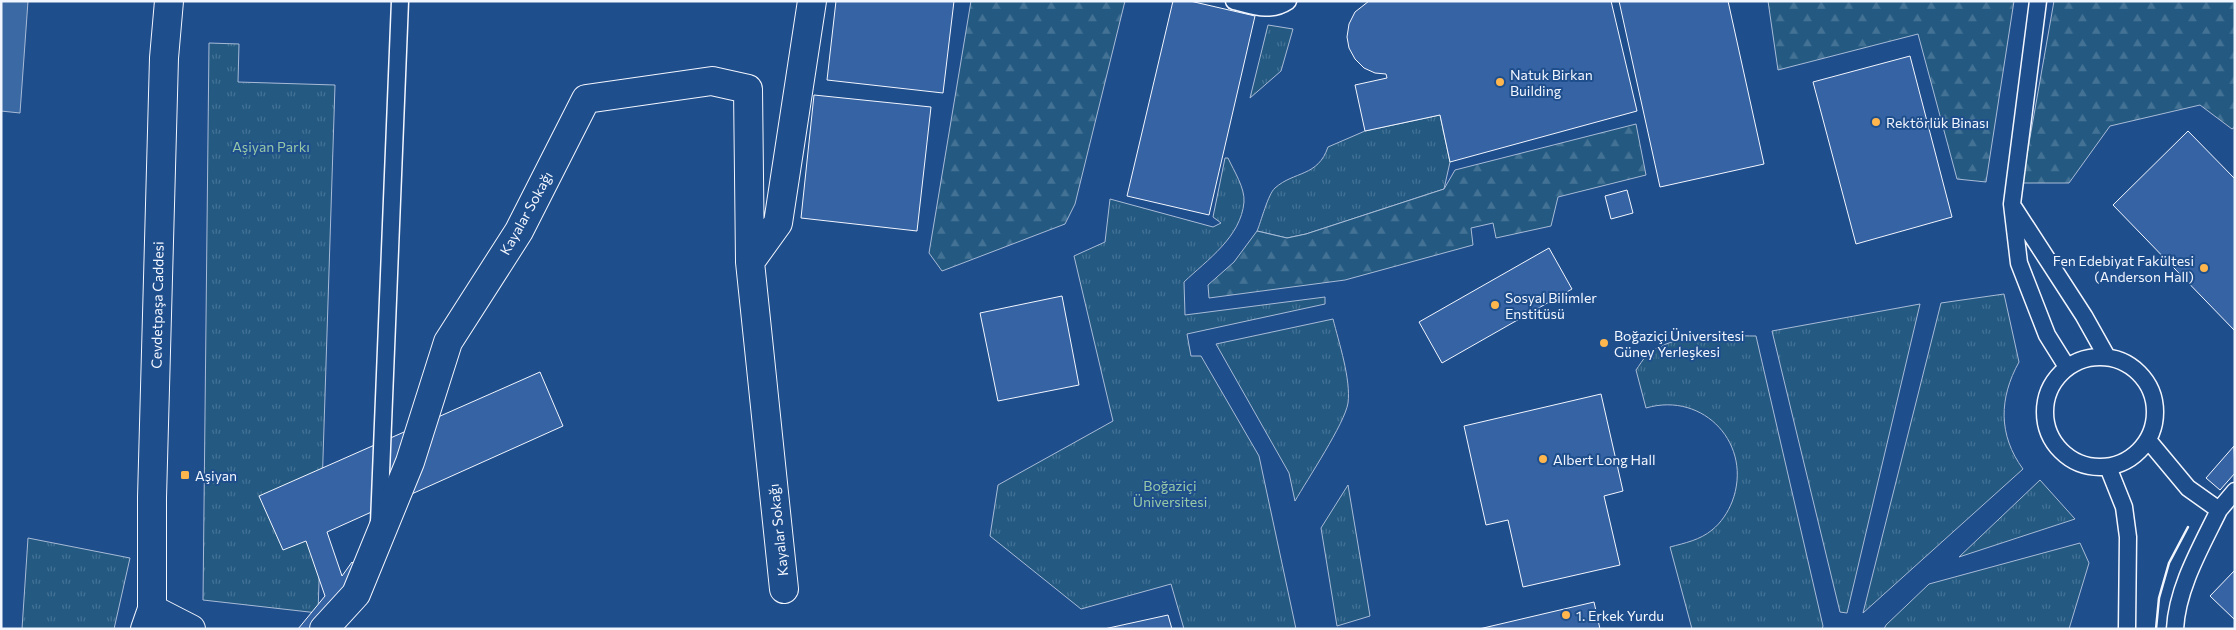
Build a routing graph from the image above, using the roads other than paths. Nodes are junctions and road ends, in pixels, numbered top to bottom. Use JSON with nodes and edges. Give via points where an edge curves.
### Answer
{"nodes":[{"id":1,"x":169,"y":1,"type":"edge"},
{"id":2,"x":400,"y":1,"type":"edge"},
{"id":3,"x":812,"y":1,"type":"edge"},
{"id":4,"x":1234,"y":1,"type":"edge"},
{"id":5,"x":1288,"y":1,"type":"edge"},
{"id":6,"x":2038,"y":1,"type":"edge"},
{"id":7,"x":2012,"y":204,"type":"junction"},
{"id":8,"x":750,"y":262,"type":"junction"},
{"id":9,"x":2106,"y":357,"type":"junction"},
{"id":10,"x":2068,"y":367,"type":"junction"},
{"id":11,"x":2148,"y":440,"type":"junction"},
{"id":12,"x":2108,"y":467,"type":"junction"},
{"id":13,"x":2235,"y":491,"type":"edge"},
{"id":14,"x":2219,"y":510,"type":"junction"},
{"id":15,"x":378,"y":540,"type":"junction"},
{"id":16,"x":784,"y":589,"type":"dead end"},
{"id":17,"x":155,"y":622,"type":"edge"},
{"id":18,"x":191,"y":629,"type":"edge"},
{"id":19,"x":324,"y":629,"type":"edge"},
{"id":20,"x":2127,"y":629,"type":"edge"},
{"id":21,"x":2175,"y":629,"type":"edge"}],
"edges":[{"from":1,"to":17,"type":"street","name":"Cevdetpaşa Caddesi","via":[[164,58],[152,498]]},
{"from":2,"to":15,"type":"lane"},
{"from":3,"to":8,"type":"street","via":[[778,223]]},
{"from":4,"to":5,"type":"lane","via":[[1264,9],[1276,8]]},
{"from":6,"to":7,"type":"lane"},
{"from":7,"to":9,"type":"lane","via":[[2084,316]]},
{"from":7,"to":10,"type":"lane","via":[[2019,263],[2047,334]]},
{"from":8,"to":15,"type":"street","name":"Kayalar Sokağı","via":[[748,89],[712,81],[586,100],[518,231],[448,342],[410,462]]},
{"from":8,"to":16,"type":"street","name":"Kayalar Sokağı"},
{"from":9,"to":10,"type":"lane","via":[[2091,357]]},
{"from":9,"to":11,"type":"lane","via":[[2137,371],[2150,388],[2154,420]]},
{"from":10,"to":12,"type":"lane","via":[[2048,391],[2045,424],[2054,444],[2077,463]]},
{"from":11,"to":12,"type":"lane","via":[[2127,461]]},
{"from":11,"to":14,"type":"lane","via":[[2188,488]]},
{"from":12,"to":20,"type":"lane","via":[[2124,507],[2128,537]]},
{"from":13,"to":14,"type":"lane"},
{"from":14,"to":21,"type":"lane","via":[[2176,609]]},
{"from":15,"to":19,"type":"street","name":"Kayalar Sokağı","via":[[356,594]]},
{"from":17,"to":18,"type":"street"}]}
